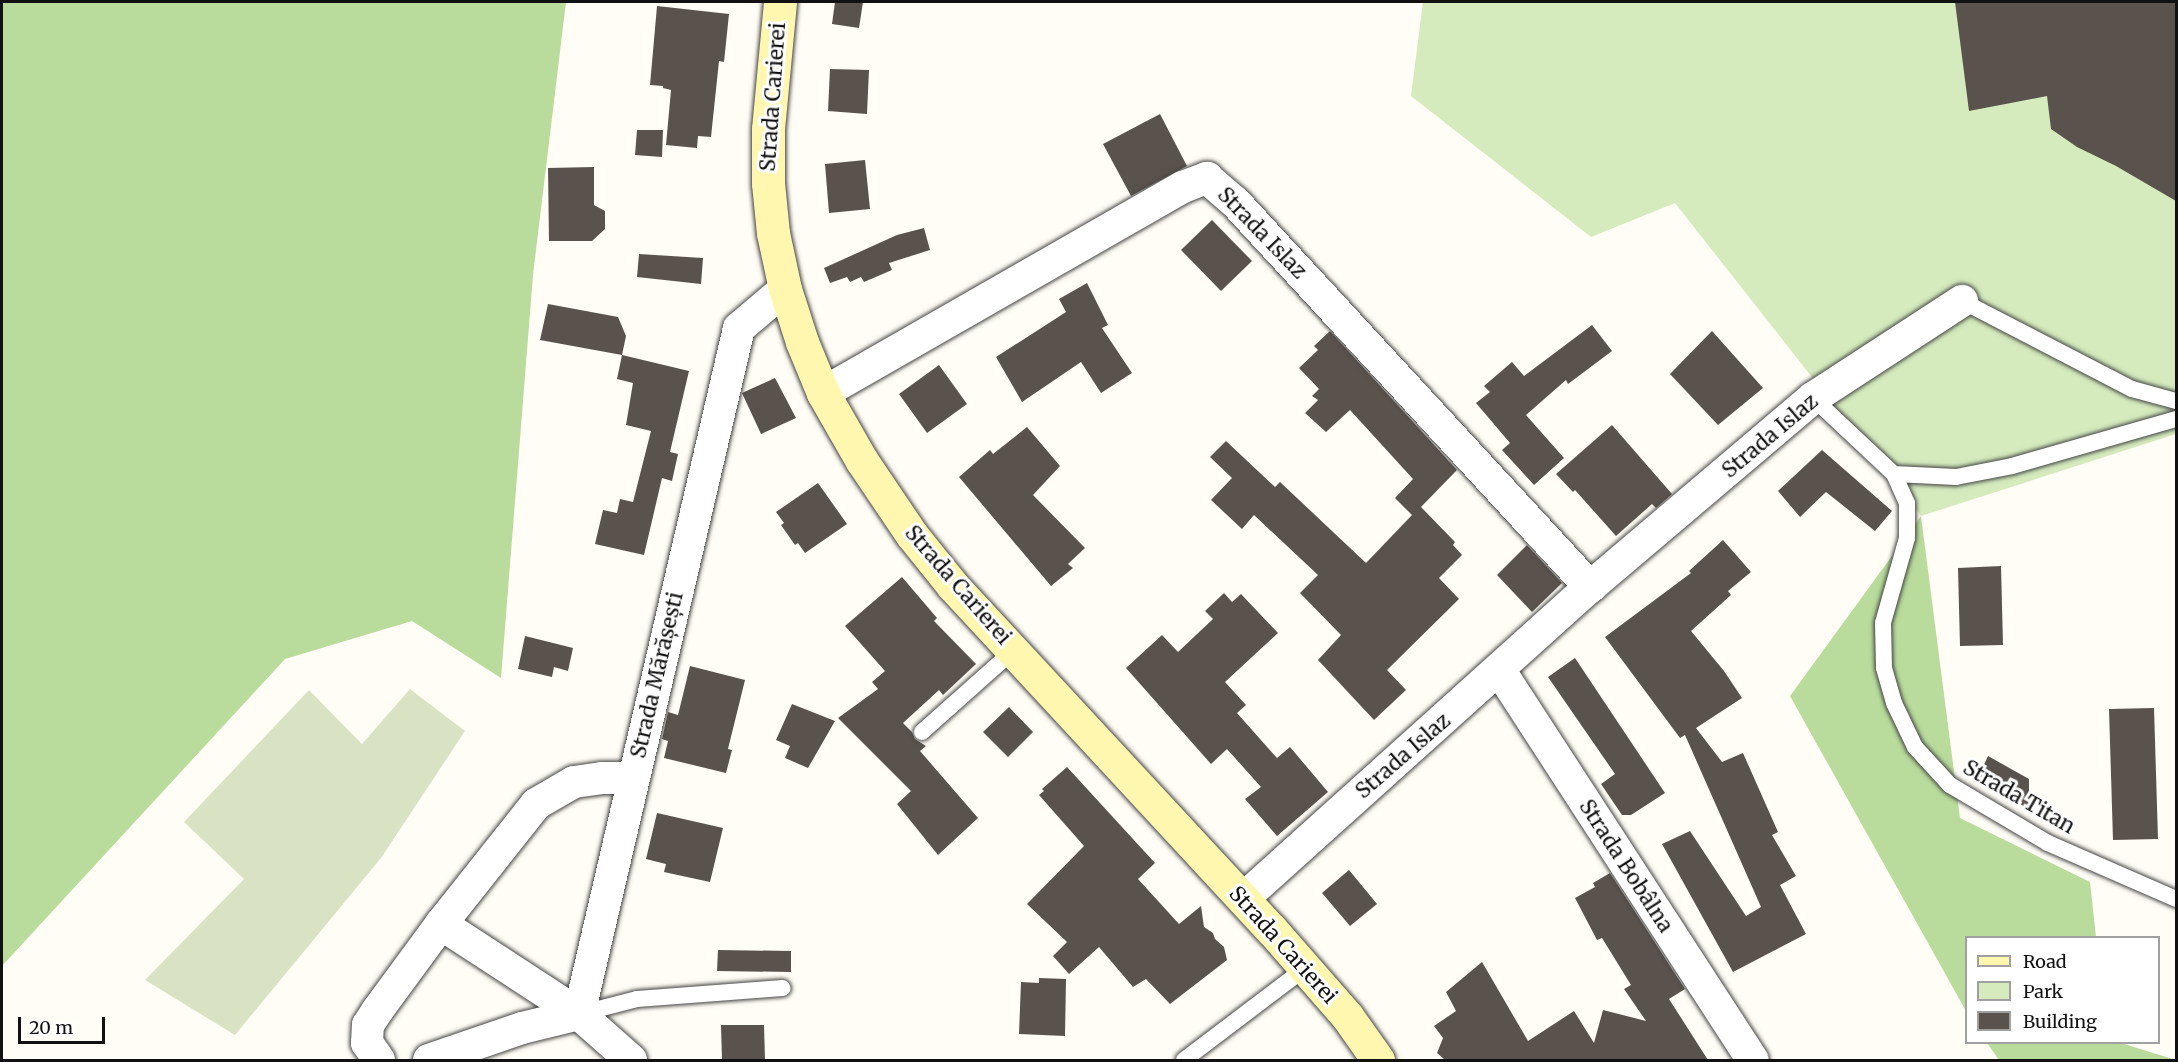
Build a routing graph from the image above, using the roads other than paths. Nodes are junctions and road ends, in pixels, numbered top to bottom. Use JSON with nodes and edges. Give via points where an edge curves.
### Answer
{"nodes":[{"id":1,"x":780,"y":2,"type":"edge"},
{"id":2,"x":785,"y":289,"type":"junction"},
{"id":3,"x":1962,"y":301,"type":"joint"},
{"id":4,"x":823,"y":393,"type":"junction"},
{"id":5,"x":1813,"y":398,"type":"junction"},
{"id":6,"x":2176,"y":401,"type":"edge"},
{"id":7,"x":2176,"y":419,"type":"edge"},
{"id":8,"x":1894,"y":474,"type":"junction"},
{"id":9,"x":1590,"y":587,"type":"junction"},
{"id":10,"x":1014,"y":650,"type":"junction"},
{"id":11,"x":1500,"y":671,"type":"junction"},
{"id":12,"x":922,"y":732,"type":"dead end"},
{"id":13,"x":632,"y":778,"type":"junction"},
{"id":14,"x":1243,"y":899,"type":"junction"},
{"id":15,"x":2176,"y":899,"type":"edge"},
{"id":16,"x":441,"y":924,"type":"junction"},
{"id":17,"x":1305,"y":968,"type":"junction"},
{"id":18,"x":783,"y":988,"type":"dead end"},
{"id":19,"x":579,"y":1014,"type":"junction"},
{"id":20,"x":379,"y":1060,"type":"edge"},
{"id":21,"x":429,"y":1060,"type":"edge"},
{"id":22,"x":631,"y":1060,"type":"edge"},
{"id":23,"x":1184,"y":1060,"type":"edge"},
{"id":24,"x":1378,"y":1060,"type":"edge"},
{"id":25,"x":1753,"y":1060,"type":"edge"}],
"edges":[{"from":1,"to":2,"type":"street","name":"Strada Carierei","via":[[768,129],[768,183]]},
{"from":2,"to":4,"type":"street","name":"Strada Carierei"},
{"from":2,"to":13,"type":"street","name":"Strada Mărășești","via":[[739,328]]},
{"from":3,"to":5,"type":"street","name":"Strada Islaz"},
{"from":3,"to":6,"type":"lane","via":[[2132,389]]},
{"from":4,"to":9,"type":"street","name":"Strada Islaz","via":[[1183,187],[1208,178],[1235,202]]},
{"from":4,"to":10,"type":"street","name":"Strada Carierei","via":[[862,461],[912,535],[953,586]]},
{"from":5,"to":8,"type":"lane","name":"Strada Titan"},
{"from":5,"to":9,"type":"street","name":"Strada Islaz"},
{"from":7,"to":8,"type":"lane","via":[[2012,466],[1956,477]]},
{"from":8,"to":15,"type":"lane","name":"Strada Titan","via":[[1907,503],[1907,538],[1882,623],[1884,668],[1894,703],[1916,747],[1950,785],[2048,843]]},
{"from":9,"to":11,"type":"street","name":"Strada Islaz"},
{"from":10,"to":12,"type":"lane"},
{"from":10,"to":14,"type":"street","name":"Strada Carierei"},
{"from":11,"to":14,"type":"street","name":"Strada Islaz"},
{"from":11,"to":25,"type":"street","name":"Strada Bobâlna"},
{"from":13,"to":16,"type":"street","via":[[574,782],[536,804]]},
{"from":13,"to":19,"type":"street","name":"Strada Mărășești"},
{"from":14,"to":17,"type":"street","name":"Strada Carierei"},
{"from":16,"to":19,"type":"street"},
{"from":16,"to":20,"type":"street","via":[[368,1025],[367,1043]]},
{"from":17,"to":23,"type":"lane"},
{"from":17,"to":24,"type":"street","name":"Strada Carierei","via":[[1347,1016]]},
{"from":18,"to":19,"type":"lane","via":[[637,999]]},
{"from":19,"to":21,"type":"street","via":[[522,1028]]},
{"from":19,"to":22,"type":"street"}]}
